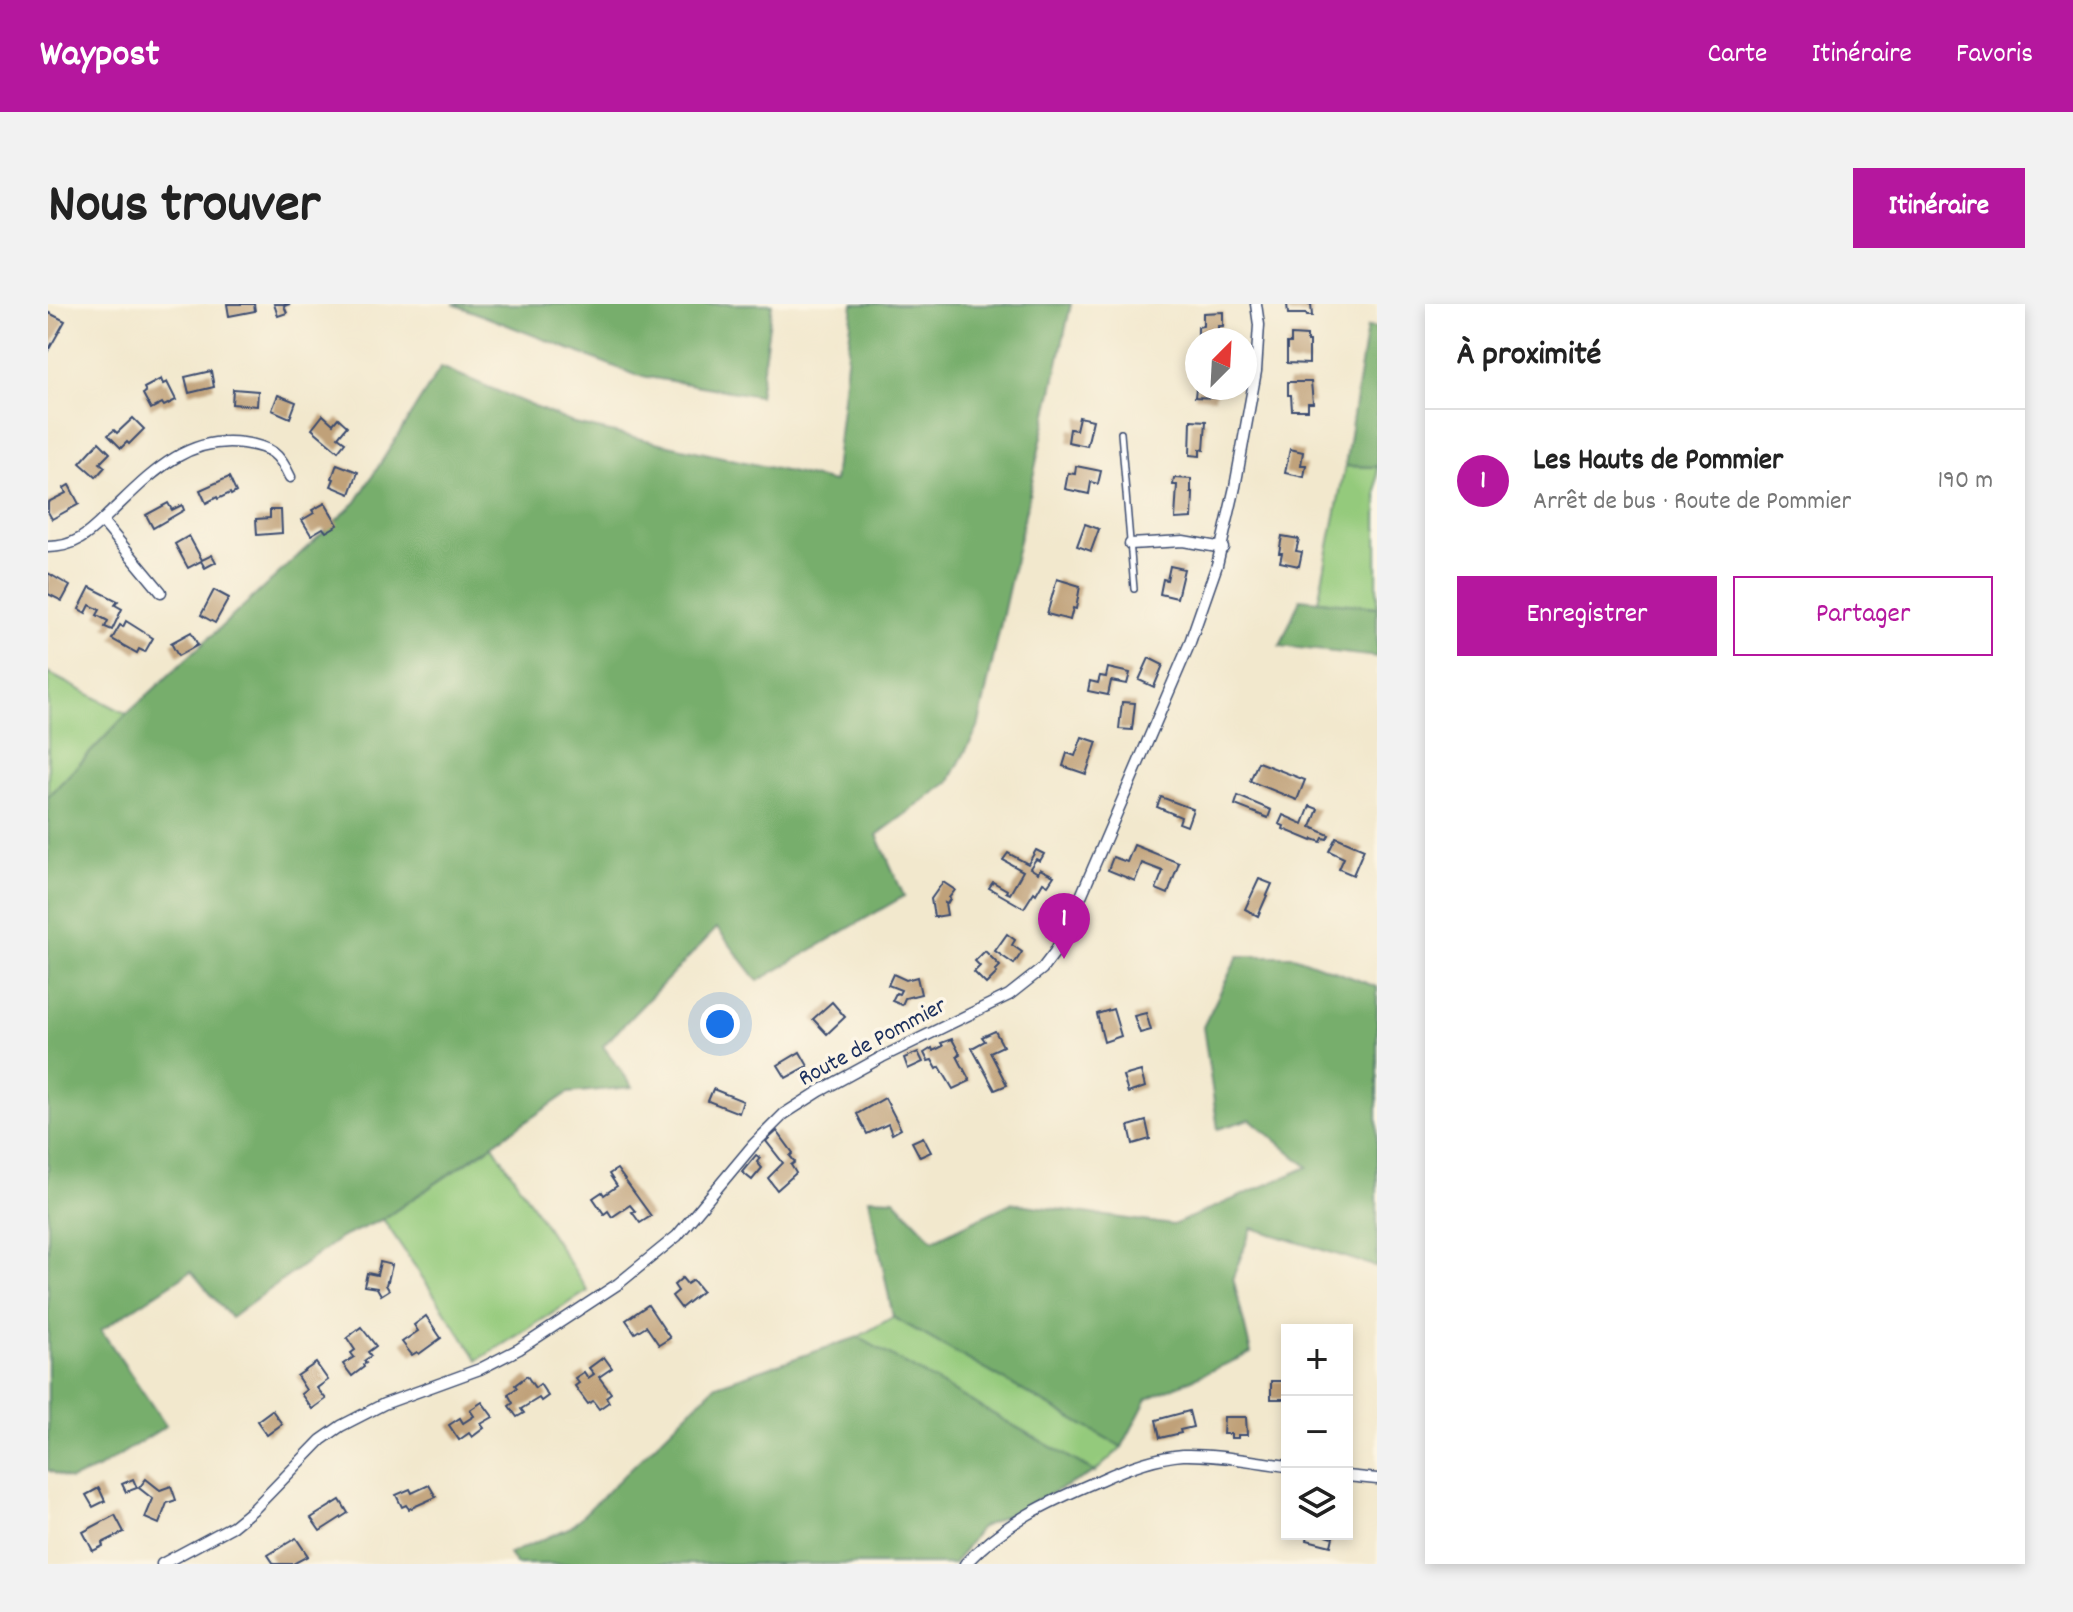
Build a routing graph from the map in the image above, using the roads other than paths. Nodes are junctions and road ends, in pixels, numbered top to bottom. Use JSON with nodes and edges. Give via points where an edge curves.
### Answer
{"nodes":[{"id":1,"x":1256,"y":304,"type":"edge"},
{"id":2,"x":1121,"y":433,"type":"dead end"},
{"id":3,"x":290,"y":477,"type":"dead end"},
{"id":4,"x":102,"y":521,"type":"junction"},
{"id":5,"x":1130,"y":544,"type":"junction"},
{"id":6,"x":48,"y":547,"type":"edge"},
{"id":7,"x":1223,"y":548,"type":"junction"},
{"id":8,"x":1134,"y":589,"type":"dead end"},
{"id":9,"x":161,"y":592,"type":"dead end"},
{"id":10,"x":1281,"y":1465,"type":"edge"},
{"id":11,"x":1353,"y":1477,"type":"edge"},
{"id":12,"x":1377,"y":1479,"type":"edge"},
{"id":13,"x":162,"y":1564,"type":"edge"},
{"id":14,"x":965,"y":1564,"type":"edge"}],
"edges":[{"from":1,"to":7,"type":"street","name":"Route de Pommier","via":[[1256,371]]},
{"from":2,"to":5,"type":"lane"},
{"from":3,"to":4,"type":"street","via":[[281,458],[270,451],[219,441],[185,451]]},
{"from":4,"to":6,"type":"street","via":[[82,539]]},
{"from":4,"to":9,"type":"street"},
{"from":5,"to":7,"type":"street","via":[[1183,541]]},
{"from":5,"to":8,"type":"lane"},
{"from":7,"to":13,"type":"street","name":"Route de Pommier","via":[[1205,604],[1069,924],[1055,952],[1028,981],[784,1114],[677,1236],[618,1284],[480,1369],[384,1404],[341,1426],[233,1526]]},
{"from":10,"to":14,"type":"street","via":[[1181,1455],[1128,1468],[1032,1510]]},
{"from":11,"to":12,"type":"street"}]}
